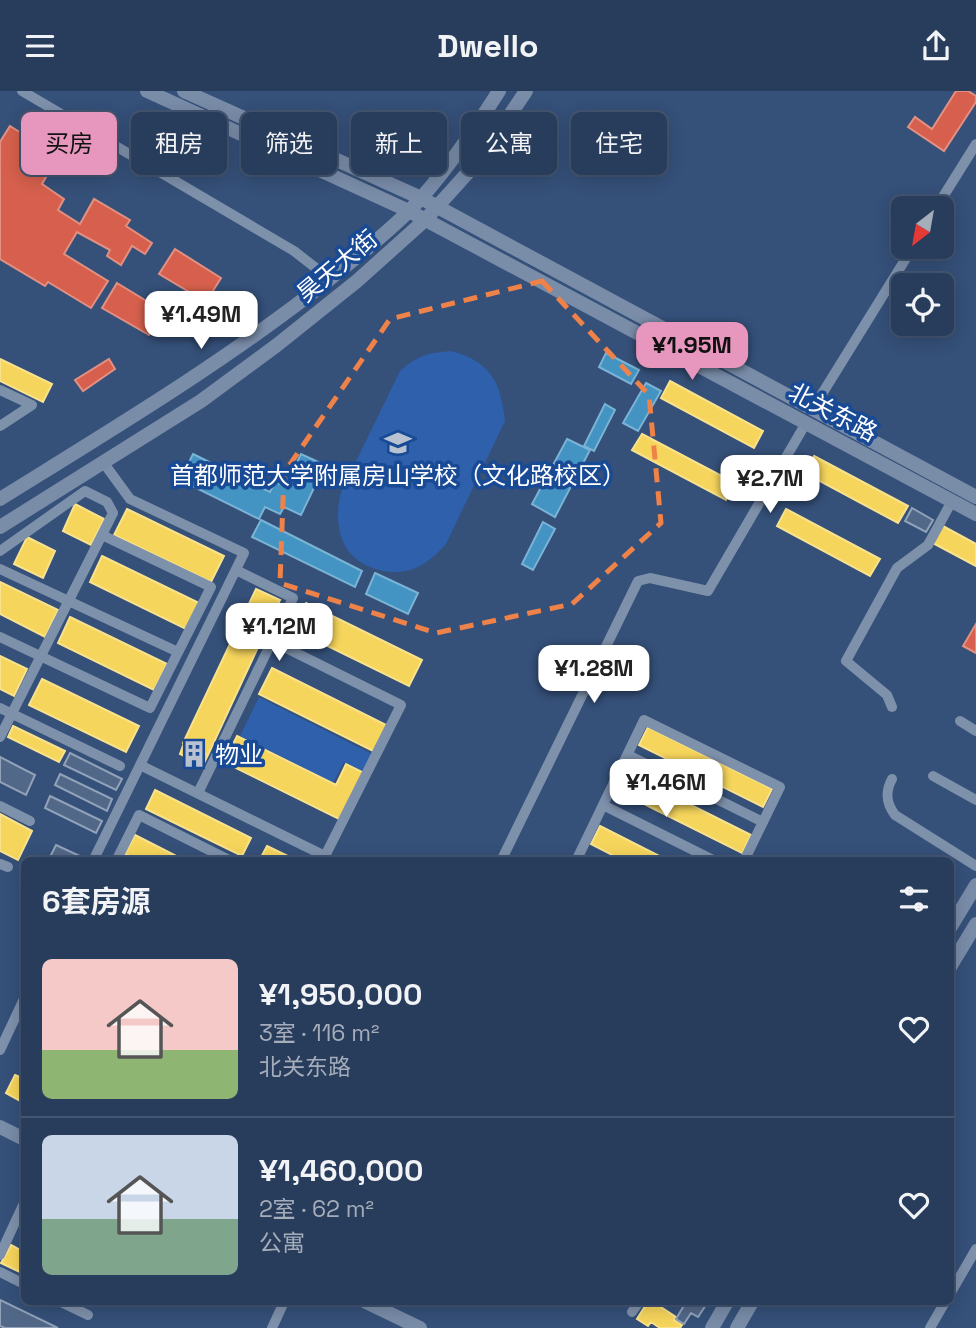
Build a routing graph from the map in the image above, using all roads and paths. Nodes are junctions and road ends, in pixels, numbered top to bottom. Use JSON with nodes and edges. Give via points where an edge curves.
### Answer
{"nodes":[{"id":1,"x":22,"y":91,"type":"edge"},
{"id":2,"x":147,"y":91,"type":"edge"},
{"id":3,"x":184,"y":91,"type":"edge"},
{"id":4,"x":499,"y":91,"type":"edge"},
{"id":5,"x":526,"y":91,"type":"edge"},
{"id":6,"x":976,"y":144,"type":"edge"},
{"id":7,"x":944,"y":196,"type":"edge"},
{"id":8,"x":421,"y":198,"type":"junction"},
{"id":9,"x":437,"y":207,"type":"junction"},
{"id":10,"x":409,"y":211,"type":"junction"},
{"id":11,"x":425,"y":219,"type":"junction"},
{"id":12,"x":906,"y":259,"type":"edge"},
{"id":13,"x":330,"y":279,"type":"junction"},
{"id":14,"x":0,"y":390,"type":"edge"},
{"id":15,"x":809,"y":417,"type":"junction"},
{"id":16,"x":0,"y":426,"type":"edge"},
{"id":17,"x":103,"y":462,"type":"junction"},
{"id":18,"x":976,"y":497,"type":"edge"},
{"id":19,"x":0,"y":499,"type":"edge"},
{"id":20,"x":951,"y":501,"type":"junction"},
{"id":21,"x":976,"y":514,"type":"edge"},
{"id":22,"x":0,"y":527,"type":"edge"},
{"id":23,"x":102,"y":535,"type":"junction"},
{"id":24,"x":0,"y":551,"type":"edge"},
{"id":25,"x":0,"y":569,"type":"edge"},
{"id":26,"x":236,"y":570,"type":"junction"},
{"id":27,"x":69,"y":601,"type":"junction"},
{"id":28,"x":0,"y":637,"type":"edge"},
{"id":29,"x":272,"y":641,"type":"junction"},
{"id":30,"x":178,"y":652,"type":"junction"},
{"id":31,"x":41,"y":656,"type":"junction"},
{"id":32,"x":892,"y":707,"type":"dead end"},
{"id":33,"x":0,"y":708,"type":"edge"},
{"id":34,"x":12,"y":714,"type":"junction"},
{"id":35,"x":960,"y":721,"type":"dead end"},
{"id":36,"x":976,"y":731,"type":"edge"},
{"id":37,"x":0,"y":737,"type":"edge"},
{"id":38,"x":628,"y":755,"type":"junction"},
{"id":39,"x":140,"y":765,"type":"junction"},
{"id":40,"x":120,"y":766,"type":"dead end"},
{"id":41,"x":933,"y":775,"type":"dead end"},
{"id":42,"x":892,"y":779,"type":"dead end"},
{"id":43,"x":198,"y":793,"type":"junction"},
{"id":44,"x":976,"y":800,"type":"edge"},
{"id":45,"x":603,"y":805,"type":"junction"},
{"id":46,"x":0,"y":806,"type":"edge"},
{"id":47,"x":30,"y":821,"type":"dead end"},
{"id":48,"x":763,"y":822,"type":"junction"},
{"id":49,"x":95,"y":857,"type":"edge"},
{"id":50,"x":118,"y":857,"type":"edge"},
{"id":51,"x":223,"y":857,"type":"edge"},
{"id":52,"x":503,"y":857,"type":"edge"},
{"id":53,"x":578,"y":857,"type":"edge"},
{"id":54,"x":707,"y":857,"type":"edge"},
{"id":55,"x":746,"y":857,"type":"edge"},
{"id":56,"x":976,"y":866,"type":"edge"},
{"id":57,"x":976,"y":885,"type":"edge"},
{"id":58,"x":954,"y":921,"type":"edge"},
{"id":59,"x":976,"y":924,"type":"edge"},
{"id":60,"x":954,"y":960,"type":"edge"},
{"id":61,"x":21,"y":1005,"type":"edge"},
{"id":62,"x":0,"y":1050,"type":"edge"},
{"id":63,"x":0,"y":1127,"type":"edge"},
{"id":64,"x":21,"y":1138,"type":"edge"},
{"id":65,"x":21,"y":1210,"type":"edge"},
{"id":66,"x":12,"y":1229,"type":"junction"},
{"id":67,"x":21,"y":1234,"type":"edge"},
{"id":68,"x":976,"y":1249,"type":"edge"},
{"id":69,"x":0,"y":1255,"type":"edge"},
{"id":70,"x":0,"y":1272,"type":"edge"},
{"id":71,"x":21,"y":1282,"type":"edge"},
{"id":72,"x":954,"y":1287,"type":"edge"},
{"id":73,"x":67,"y":1305,"type":"edge"},
{"id":74,"x":284,"y":1305,"type":"edge"},
{"id":75,"x":372,"y":1305,"type":"edge"},
{"id":76,"x":637,"y":1305,"type":"edge"},
{"id":77,"x":725,"y":1305,"type":"edge"},
{"id":78,"x":750,"y":1305,"type":"edge"},
{"id":79,"x":943,"y":1305,"type":"edge"},
{"id":80,"x":632,"y":1312,"type":"dead end"},
{"id":81,"x":88,"y":1315,"type":"dead end"},
{"id":82,"x":272,"y":1328,"type":"edge"},
{"id":83,"x":420,"y":1328,"type":"edge"},
{"id":84,"x":712,"y":1328,"type":"edge"},
{"id":85,"x":737,"y":1328,"type":"edge"},
{"id":86,"x":930,"y":1328,"type":"edge"}],
"edges":[{"from":1,"to":13,"type":"street","via":[[294,251]]},
{"from":2,"to":10,"type":"main road","name":"北关东路"},
{"from":3,"to":8,"type":"main road","name":"北关东路"},
{"from":4,"to":8,"type":"main road","name":"昊天大街"},
{"from":5,"to":9,"type":"main road","name":"昊天大街","via":[[481,157]]},
{"from":6,"to":7,"type":"street"},
{"from":8,"to":9,"type":"main road","name":"北关东路"},
{"from":8,"to":10,"type":"main road","name":"昊天大街"},
{"from":9,"to":11,"type":"main road","name":"昊天大街"},
{"from":9,"to":15,"type":"main road","name":"北关东路"},
{"from":10,"to":11,"type":"main road","name":"北关东路"},
{"from":10,"to":13,"type":"main road","name":"昊天大街"},
{"from":11,"to":15,"type":"main road","name":"北关东路"},
{"from":11,"to":17,"type":"main road","name":"昊天大街","via":[[277,345],[201,401]]},
{"from":12,"to":15,"type":"street"},
{"from":13,"to":19,"type":"main road","name":"昊天大街","via":[[198,375]]},
{"from":14,"to":16,"type":"street","via":[[32,405]]},
{"from":15,"to":18,"type":"main road","name":"北关东路"},
{"from":15,"to":20,"type":"main road","name":"北关东路"},
{"from":15,"to":52,"type":"street","via":[[708,591],[650,578],[638,581]]},
{"from":17,"to":22,"type":"main road","name":"昊天大街"},
{"from":17,"to":26,"type":"street","via":[[130,499],[244,553]]},
{"from":20,"to":21,"type":"main road","name":"北关东路"},
{"from":20,"to":32,"type":"street","via":[[928,545],[897,568],[846,661],[887,695]]},
{"from":23,"to":24,"type":"street","via":[[113,513],[107,502],[86,491]]},
{"from":23,"to":27,"type":"street"},
{"from":23,"to":30,"type":"street","via":[[211,587]]},
{"from":25,"to":27,"type":"street"},
{"from":26,"to":29,"type":"street","via":[[293,598]]},
{"from":26,"to":39,"type":"street"},
{"from":27,"to":30,"type":"street"},
{"from":27,"to":31,"type":"street"},
{"from":28,"to":31,"type":"street"},
{"from":29,"to":43,"type":"street"},
{"from":29,"to":43,"type":"street","via":[[401,705],[325,856]]},
{"from":30,"to":31,"type":"street","via":[[150,708]]},
{"from":31,"to":34,"type":"street"},
{"from":33,"to":34,"type":"street"},
{"from":34,"to":37,"type":"street"},
{"from":34,"to":40,"type":"street"},
{"from":35,"to":36,"type":"street"},
{"from":38,"to":45,"type":"street"},
{"from":38,"to":48,"type":"street"},
{"from":38,"to":48,"type":"street","via":[[644,720],[780,787]]},
{"from":39,"to":43,"type":"street"},
{"from":39,"to":49,"type":"street"},
{"from":41,"to":44,"type":"street"},
{"from":42,"to":56,"type":"street","via":[[886,791],[895,815]]},
{"from":45,"to":53,"type":"street"},
{"from":45,"to":54,"type":"street"},
{"from":46,"to":47,"type":"street"},
{"from":48,"to":55,"type":"street"},
{"from":50,"to":51,"type":"street","via":[[139,815]]},
{"from":57,"to":58,"type":"main road"},
{"from":59,"to":60,"type":"main road"},
{"from":61,"to":62,"type":"street"},
{"from":63,"to":64,"type":"main road"},
{"from":65,"to":66,"type":"street"},
{"from":66,"to":67,"type":"street"},
{"from":66,"to":69,"type":"street"},
{"from":68,"to":72,"type":"street"},
{"from":70,"to":71,"type":"street"},
{"from":73,"to":81,"type":"street"},
{"from":74,"to":82,"type":"street"},
{"from":75,"to":83,"type":"main road"},
{"from":76,"to":80,"type":"street"},
{"from":77,"to":84,"type":"main road"},
{"from":78,"to":85,"type":"main road"},
{"from":79,"to":86,"type":"street"}]}
